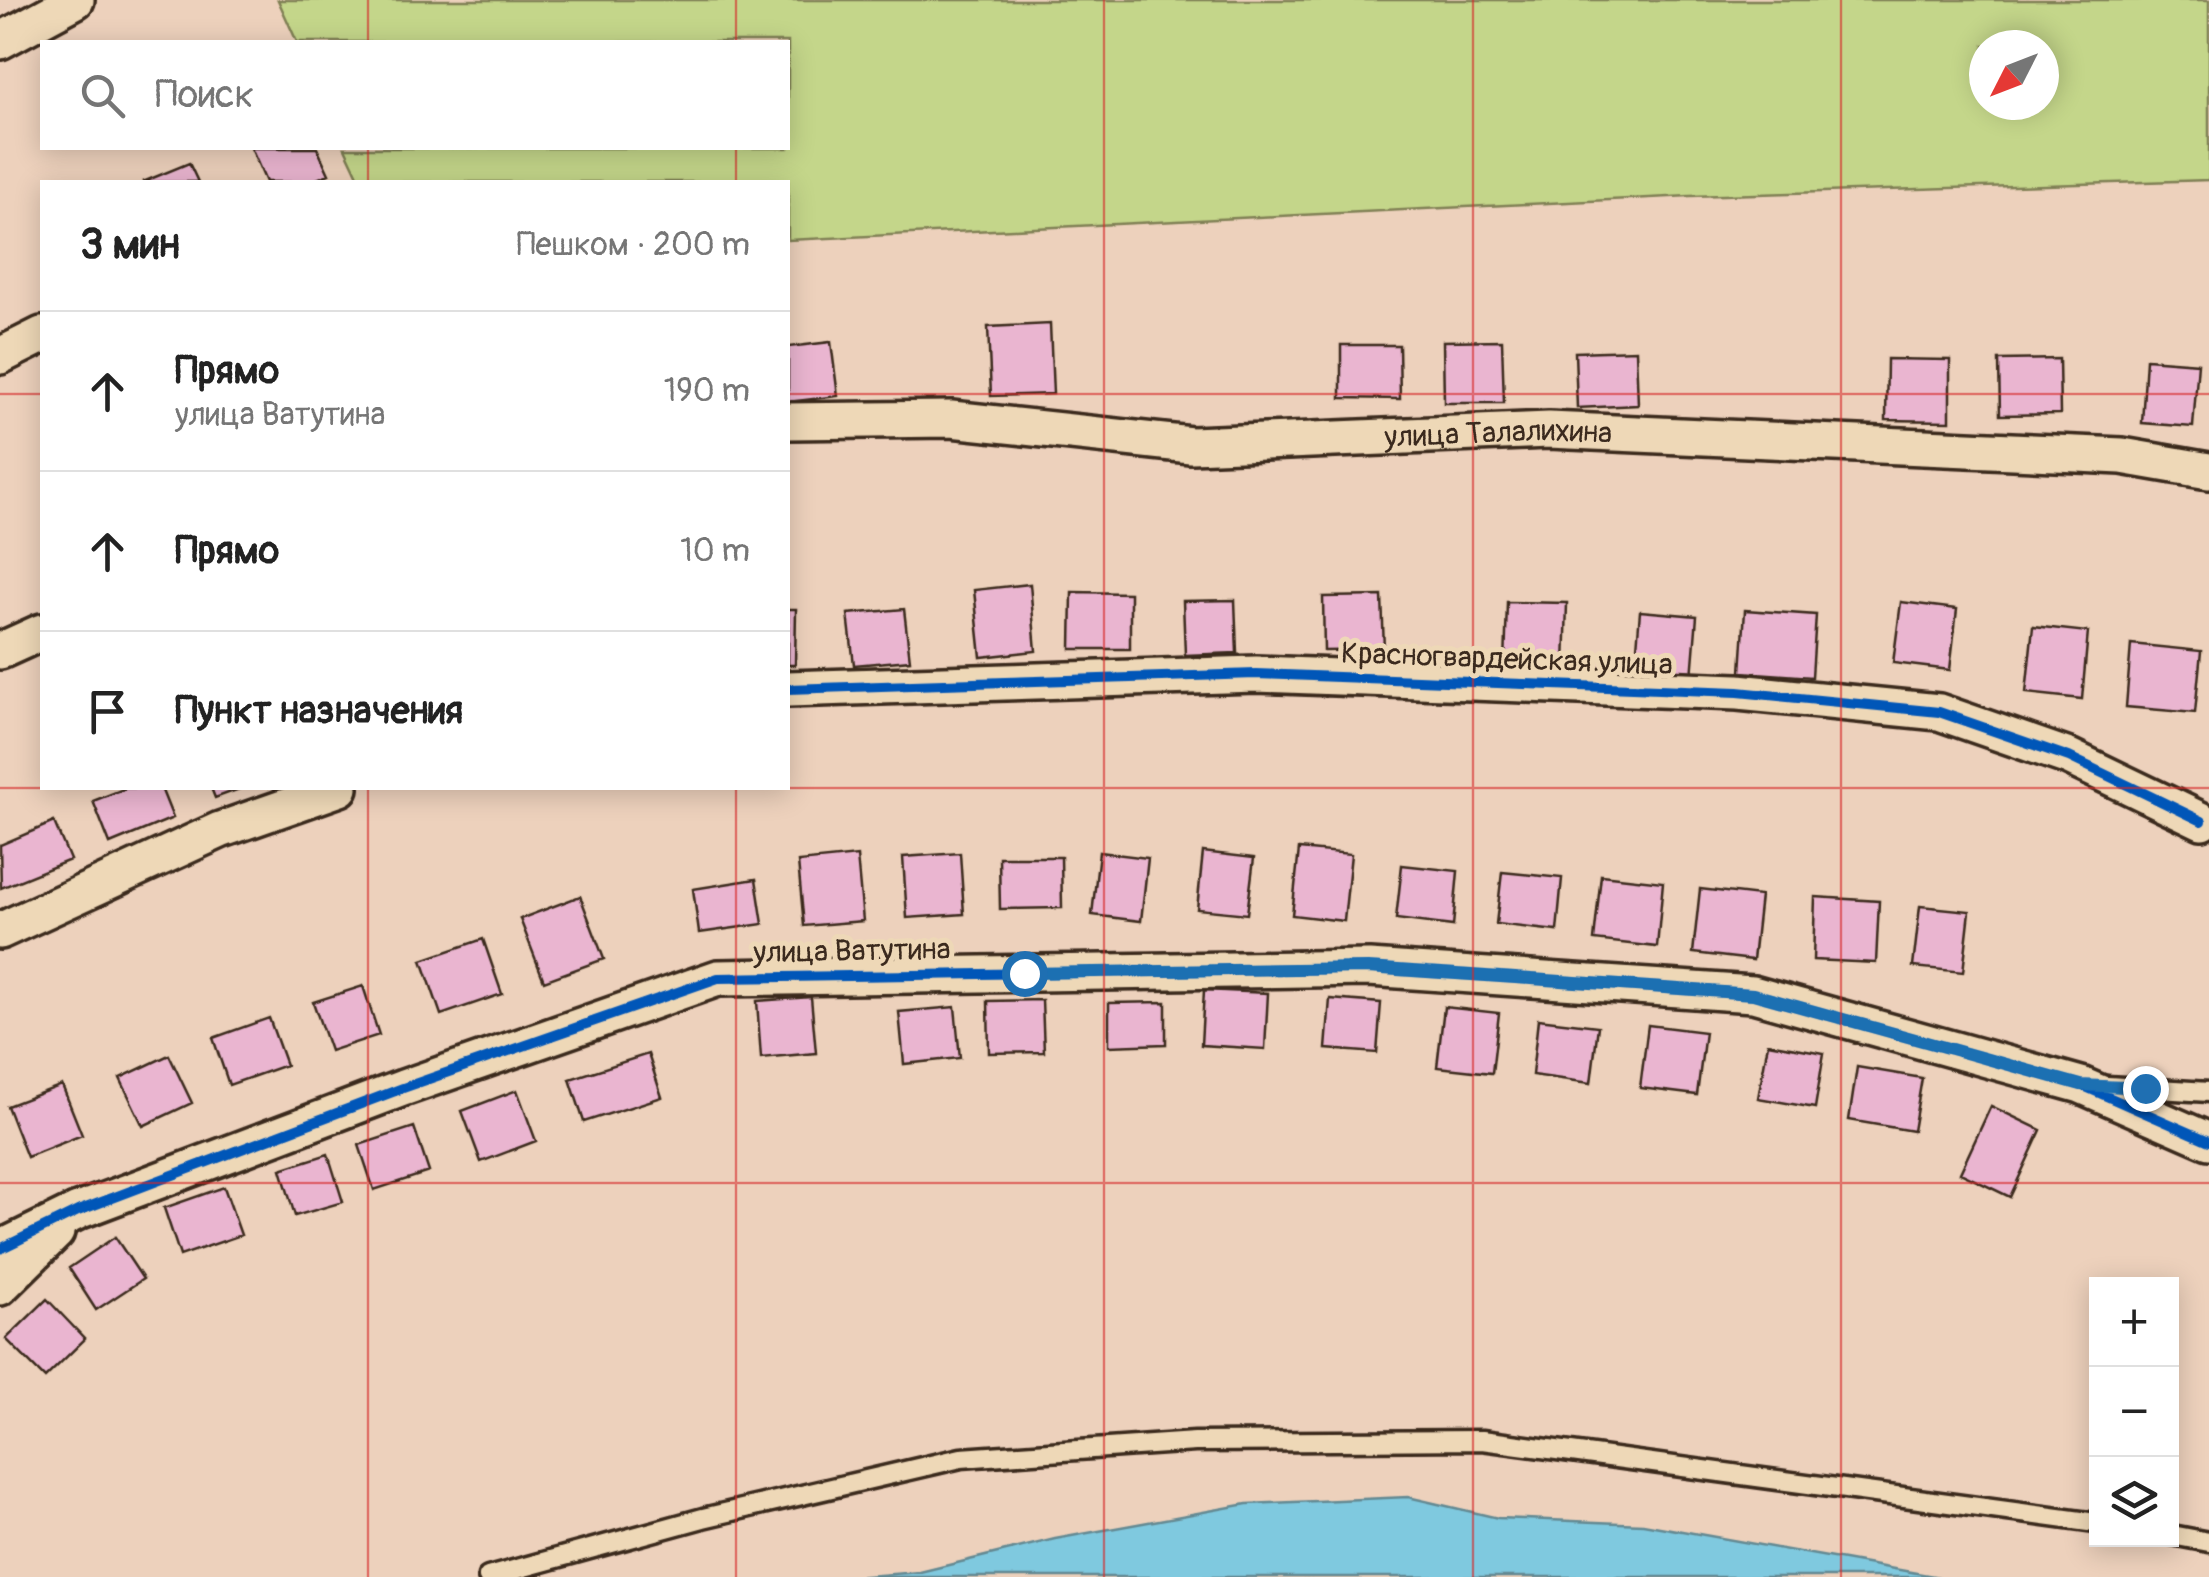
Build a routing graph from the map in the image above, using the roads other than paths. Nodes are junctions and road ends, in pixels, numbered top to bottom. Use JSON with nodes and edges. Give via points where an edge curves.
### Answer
{"nodes":[{"id":1,"x":76,"y":0,"type":"edge"},
{"id":2,"x":0,"y":40,"type":"edge"},
{"id":3,"x":40,"y":336,"type":"edge"},
{"id":4,"x":0,"y":356,"type":"edge"},
{"id":5,"x":790,"y":421,"type":"edge"},
{"id":6,"x":2209,"y":471,"type":"edge"},
{"id":7,"x":40,"y":633,"type":"edge"},
{"id":8,"x":0,"y":651,"type":"edge"},
{"id":9,"x":790,"y":689,"type":"edge"},
{"id":10,"x":334,"y":790,"type":"edge"},
{"id":11,"x":2206,"y":824,"type":"edge"},
{"id":12,"x":0,"y":931,"type":"edge"},
{"id":13,"x":2081,"y":1085,"type":"junction"},
{"id":14,"x":2209,"y":1092,"type":"edge"},
{"id":15,"x":2209,"y":1141,"type":"edge"},
{"id":16,"x":78,"y":1211,"type":"junction"},
{"id":17,"x":0,"y":1248,"type":"edge"},
{"id":18,"x":0,"y":1287,"type":"edge"},
{"id":19,"x":2089,"y":1522,"type":"edge"},
{"id":20,"x":2179,"y":1537,"type":"edge"},
{"id":21,"x":2209,"y":1542,"type":"edge"},
{"id":22,"x":488,"y":1577,"type":"edge"}],
"edges":[{"from":1,"to":2,"type":"street"},
{"from":3,"to":4,"type":"street"},
{"from":5,"to":6,"type":"street","name":"улица Талалихина","via":[[951,419],[1191,444],[1548,430],[2122,456]]},
{"from":7,"to":8,"type":"street"},
{"from":9,"to":11,"type":"street","name":"Красногвардейская улица","via":[[1256,674],[1738,692],[1940,712],[2068,757]]},
{"from":10,"to":12,"type":"street","via":[[220,830]]},
{"from":13,"to":14,"type":"lane"},
{"from":13,"to":15,"type":"street","name":"улица Ватутина"},
{"from":13,"to":16,"type":"street","name":"улица Ватутина","via":[[1753,994],[1368,968],[718,978]]},
{"from":16,"to":17,"type":"street","name":"улица Ватутина"},
{"from":16,"to":18,"type":"street"},
{"from":19,"to":22,"type":"lane","via":[[1482,1440],[1195,1442],[961,1458]]},
{"from":20,"to":21,"type":"lane"}]}
